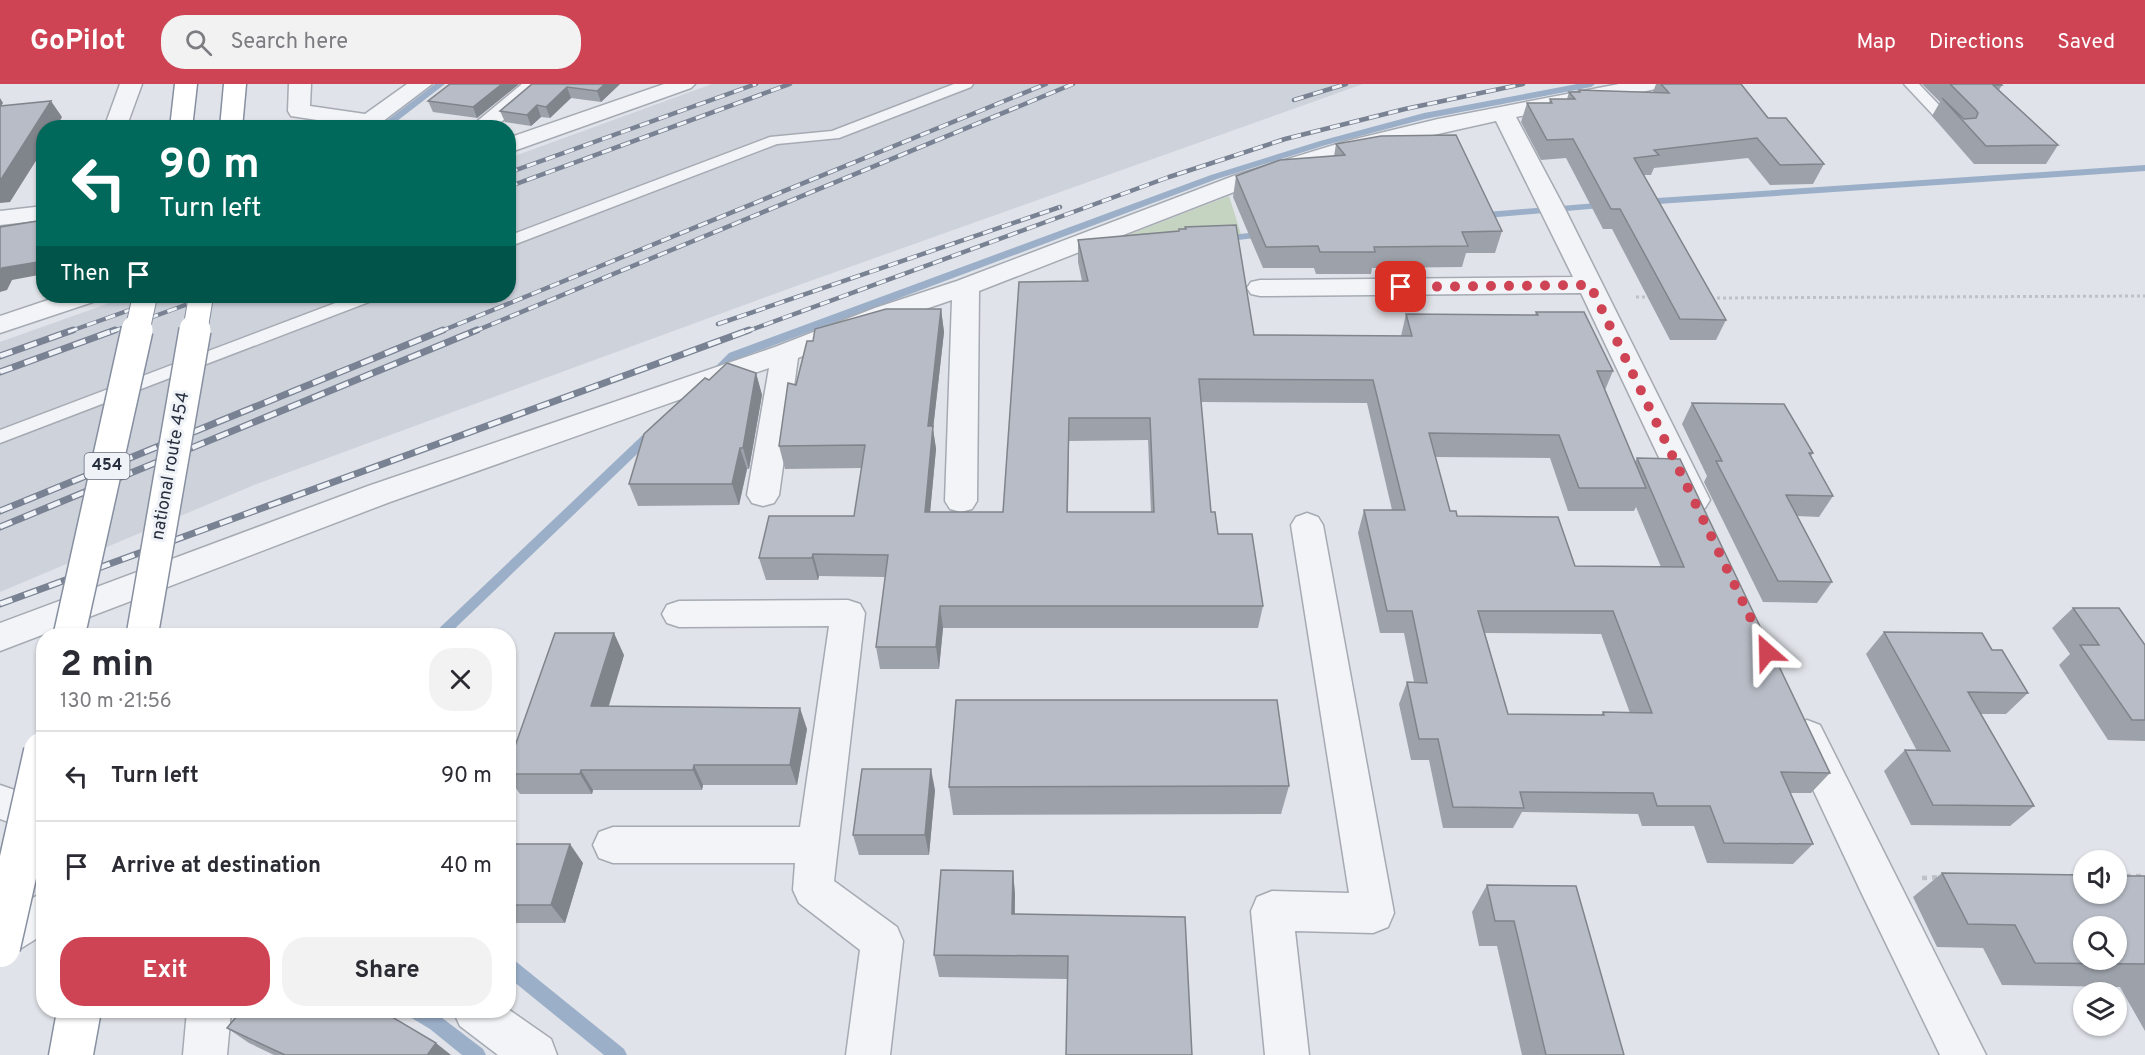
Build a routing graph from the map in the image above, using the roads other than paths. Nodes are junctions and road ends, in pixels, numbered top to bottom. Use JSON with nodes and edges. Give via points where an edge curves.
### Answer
{"nodes":[{"id":1,"x":132,"y":84,"type":"edge"},
{"id":2,"x":186,"y":84,"type":"edge"},
{"id":3,"x":235,"y":84,"type":"edge"},
{"id":4,"x":300,"y":84,"type":"edge"},
{"id":5,"x":421,"y":84,"type":"edge"},
{"id":6,"x":535,"y":84,"type":"edge"},
{"id":7,"x":684,"y":84,"type":"edge"},
{"id":8,"x":966,"y":84,"type":"edge"},
{"id":9,"x":1651,"y":84,"type":"edge"},
{"id":10,"x":1911,"y":84,"type":"edge"},
{"id":11,"x":1502,"y":111,"type":"junction"},
{"id":12,"x":118,"y":120,"type":"edge"},
{"id":13,"x":182,"y":120,"type":"edge"},
{"id":14,"x":232,"y":120,"type":"edge"},
{"id":15,"x":343,"y":120,"type":"edge"},
{"id":16,"x":369,"y":120,"type":"edge"},
{"id":17,"x":490,"y":120,"type":"edge"},
{"id":18,"x":1958,"y":132,"type":"edge"},
{"id":19,"x":516,"y":143,"type":"edge"},
{"id":20,"x":36,"y":214,"type":"edge"},
{"id":21,"x":0,"y":218,"type":"edge"},
{"id":22,"x":516,"y":239,"type":"edge"},
{"id":23,"x":966,"y":287,"type":"junction"},
{"id":24,"x":1260,"y":288,"type":"dead end"},
{"id":25,"x":1593,"y":291,"type":"junction"},
{"id":26,"x":64,"y":303,"type":"edge"},
{"id":27,"x":143,"y":303,"type":"edge"},
{"id":28,"x":200,"y":303,"type":"edge"},
{"id":29,"x":350,"y":303,"type":"edge"},
{"id":30,"x":0,"y":325,"type":"edge"},
{"id":31,"x":785,"y":353,"type":"junction"},
{"id":32,"x":0,"y":437,"type":"edge"},
{"id":33,"x":763,"y":495,"type":"dead end"},
{"id":34,"x":960,"y":501,"type":"dead end"},
{"id":35,"x":1307,"y":525,"type":"dead end"},
{"id":36,"x":1707,"y":528,"type":"edge"},
{"id":37,"x":679,"y":614,"type":"dead end"},
{"id":38,"x":71,"y":628,"type":"edge"},
{"id":39,"x":143,"y":628,"type":"edge"},
{"id":40,"x":0,"y":637,"type":"edge"},
{"id":41,"x":1794,"y":709,"type":"edge"},
{"id":42,"x":36,"y":787,"type":"edge"},
{"id":43,"x":0,"y":802,"type":"edge"},
{"id":44,"x":36,"y":815,"type":"edge"},
{"id":45,"x":613,"y":845,"type":"dead end"},
{"id":46,"x":816,"y":845,"type":"junction"},
{"id":47,"x":36,"y":916,"type":"edge"},
{"id":48,"x":0,"y":938,"type":"edge"},
{"id":49,"x":0,"y":947,"type":"edge"},
{"id":50,"x":78,"y":1018,"type":"edge"},
{"id":51,"x":209,"y":1018,"type":"edge"},
{"id":52,"x":485,"y":1018,"type":"edge"},
{"id":53,"x":71,"y":1055,"type":"edge"},
{"id":54,"x":205,"y":1055,"type":"edge"},
{"id":55,"x":535,"y":1055,"type":"edge"},
{"id":56,"x":868,"y":1055,"type":"edge"},
{"id":57,"x":1287,"y":1055,"type":"edge"},
{"id":58,"x":1964,"y":1055,"type":"edge"}],
"edges":[{"from":1,"to":12,"type":"street"},
{"from":2,"to":13,"type":"highway"},
{"from":3,"to":14,"type":"highway"},
{"from":4,"to":15,"type":"street","via":[[299,111]]},
{"from":5,"to":16,"type":"street"},
{"from":6,"to":17,"type":"street"},
{"from":7,"to":19,"type":"street"},
{"from":8,"to":22,"type":"lane","via":[[834,135],[775,140]]},
{"from":9,"to":11,"type":"street"},
{"from":10,"to":18,"type":"lane"},
{"from":11,"to":23,"type":"street","via":[[1355,146],[1244,180]]},
{"from":11,"to":25,"type":"street"},
{"from":20,"to":21,"type":"street"},
{"from":23,"to":31,"type":"street"},
{"from":23,"to":34,"type":"street"},
{"from":24,"to":25,"type":"street"},
{"from":25,"to":36,"type":"street"},
{"from":26,"to":30,"type":"street"},
{"from":27,"to":38,"type":"highway","number":"454","bridge":true},
{"from":28,"to":39,"type":"highway","name":"national route 454","bridge":true},
{"from":29,"to":32,"type":"lane"},
{"from":31,"to":33,"type":"street"},
{"from":31,"to":40,"type":"street","via":[[380,494]]},
{"from":35,"to":57,"type":"street","via":[[1373,913],[1272,911]]},
{"from":37,"to":46,"type":"street","via":[[848,613]]},
{"from":41,"to":58,"type":"street"},
{"from":42,"to":49,"type":"highway","bridge":true},
{"from":43,"to":44,"type":"street"},
{"from":45,"to":46,"type":"street"},
{"from":46,"to":56,"type":"street","via":[[813,890],[882,940]]},
{"from":47,"to":48,"type":"street"},
{"from":50,"to":53,"type":"highway"},
{"from":51,"to":54,"type":"street"},
{"from":52,"to":55,"type":"street"}]}
